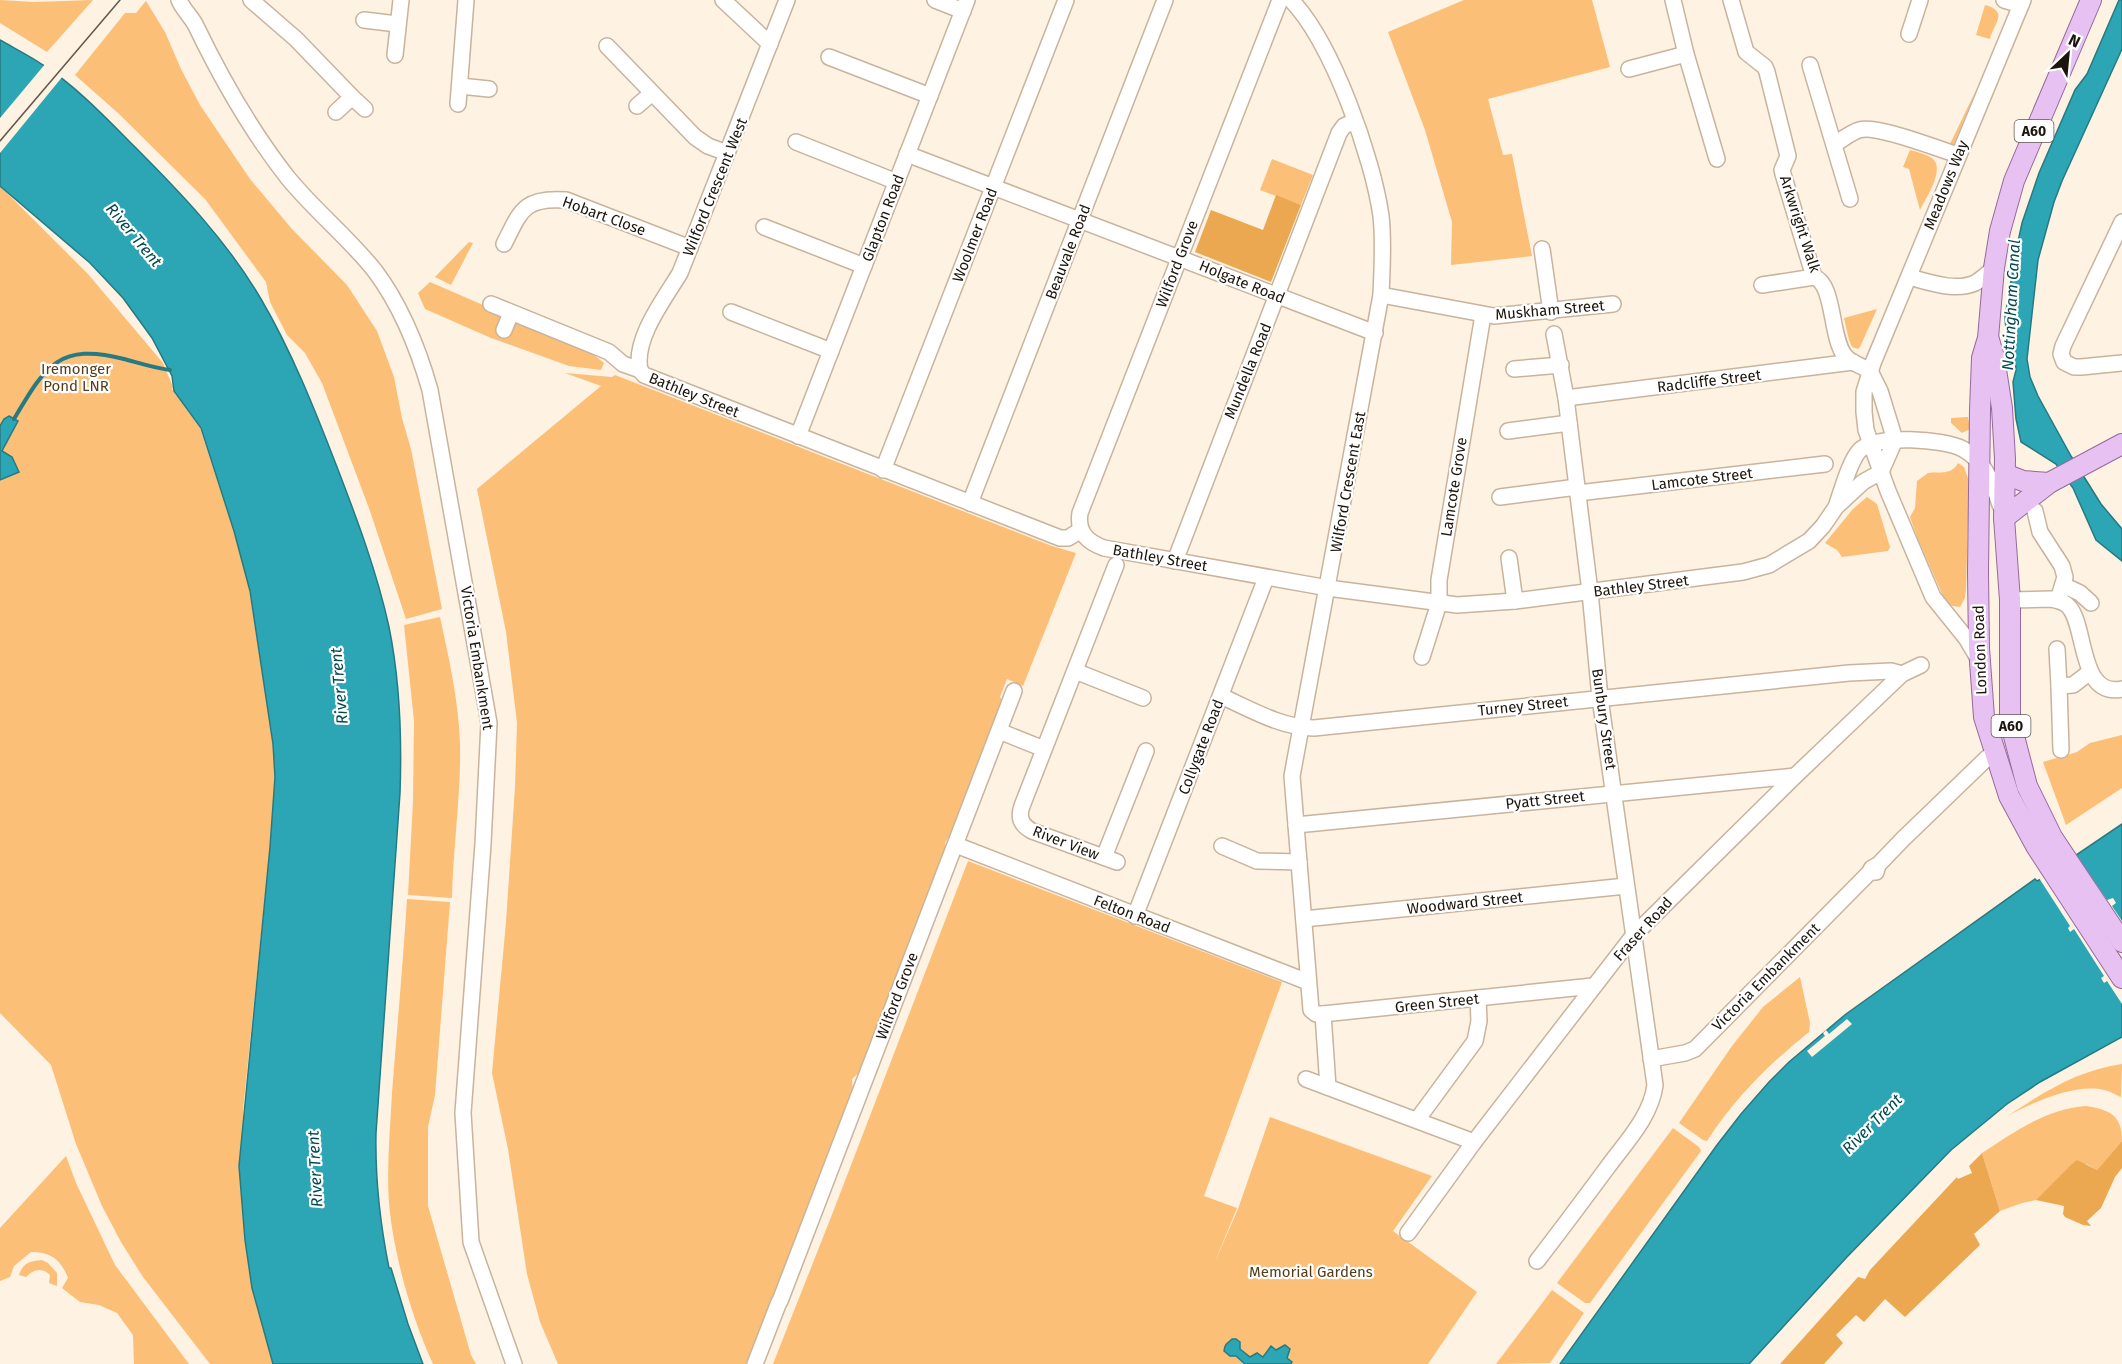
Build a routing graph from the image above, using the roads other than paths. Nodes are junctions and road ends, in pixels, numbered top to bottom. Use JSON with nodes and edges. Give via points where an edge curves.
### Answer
{"nodes":[{"id":1,"x":183,"y":0,"type":"edge"},
{"id":2,"x":251,"y":0,"type":"edge"},
{"id":3,"x":400,"y":0,"type":"edge"},
{"id":4,"x":466,"y":0,"type":"edge"},
{"id":5,"x":723,"y":0,"type":"edge"},
{"id":6,"x":787,"y":0,"type":"edge"},
{"id":7,"x":935,"y":0,"type":"edge"},
{"id":8,"x":1066,"y":0,"type":"edge"},
{"id":9,"x":1165,"y":0,"type":"edge"},
{"id":10,"x":1280,"y":0,"type":"edge"},
{"id":11,"x":1291,"y":0,"type":"edge"},
{"id":12,"x":1673,"y":0,"type":"edge"},
{"id":13,"x":1731,"y":0,"type":"edge"},
{"id":14,"x":1920,"y":0,"type":"edge"},
{"id":15,"x":2004,"y":0,"type":"edge"},
{"id":16,"x":2091,"y":0,"type":"edge"},
{"id":17,"x":2022,"y":2,"type":"edge"},
{"id":18,"x":965,"y":5,"type":"edge"},
{"id":19,"x":364,"y":20,"type":"dead end"},
{"id":20,"x":397,"y":24,"type":"junction"},
{"id":21,"x":1909,"y":34,"type":"dead end"},
{"id":22,"x":770,"y":44,"type":"junction"},
{"id":23,"x":607,"y":46,"type":"dead end"},
{"id":24,"x":1686,"y":54,"type":"junction"},
{"id":25,"x":395,"y":55,"type":"dead end"},
{"id":26,"x":830,"y":57,"type":"dead end"},
{"id":27,"x":1810,"y":65,"type":"dead end"},
{"id":28,"x":1629,"y":69,"type":"dead end"},
{"id":29,"x":460,"y":86,"type":"junction"},
{"id":30,"x":489,"y":89,"type":"dead end"},
{"id":31,"x":652,"y":93,"type":"junction"},
{"id":32,"x":930,"y":96,"type":"junction"},
{"id":33,"x":352,"y":97,"type":"junction"},
{"id":34,"x":458,"y":104,"type":"dead end"},
{"id":35,"x":637,"y":106,"type":"dead end"},
{"id":36,"x":365,"y":109,"type":"dead end"},
{"id":37,"x":336,"y":112,"type":"dead end"},
{"id":38,"x":1355,"y":121,"type":"junction"},
{"id":39,"x":796,"y":142,"type":"dead end"},
{"id":40,"x":1834,"y":144,"type":"junction"},
{"id":41,"x":726,"y":153,"type":"junction"},
{"id":42,"x":907,"y":154,"type":"junction"},
{"id":43,"x":1958,"y":155,"type":"junction"},
{"id":44,"x":1717,"y":159,"type":"dead end"},
{"id":45,"x":897,"y":182,"type":"junction"},
{"id":46,"x":994,"y":186,"type":"junction"},
{"id":47,"x":1850,"y":199,"type":"dead end"},
{"id":48,"x":1081,"y":220,"type":"junction"},
{"id":49,"x":2122,"y":222,"type":"edge"},
{"id":50,"x":764,"y":227,"type":"dead end"},
{"id":51,"x":504,"y":244,"type":"dead end"},
{"id":52,"x":690,"y":248,"type":"junction"},
{"id":53,"x":1542,"y":249,"type":"dead end"},
{"id":54,"x":1179,"y":257,"type":"junction"},
{"id":55,"x":864,"y":267,"type":"junction"},
{"id":56,"x":1994,"y":268,"type":"junction"},
{"id":57,"x":1814,"y":277,"type":"junction"},
{"id":58,"x":1909,"y":277,"type":"junction"},
{"id":59,"x":1762,"y":285,"type":"dead end"},
{"id":60,"x":1382,"y":295,"type":"junction"},
{"id":61,"x":1278,"y":297,"type":"junction"},
{"id":62,"x":491,"y":304,"type":"dead end"},
{"id":63,"x":1613,"y":304,"type":"dead end"},
{"id":64,"x":731,"y":312,"type":"dead end"},
{"id":65,"x":1551,"y":312,"type":"junction"},
{"id":66,"x":512,"y":313,"type":"junction"},
{"id":67,"x":1483,"y":315,"type":"junction"},
{"id":68,"x":504,"y":330,"type":"dead end"},
{"id":69,"x":1375,"y":333,"type":"junction"},
{"id":70,"x":1554,"y":334,"type":"dead end"},
{"id":71,"x":1988,"y":338,"type":"junction"},
{"id":72,"x":831,"y":351,"type":"junction"},
{"id":73,"x":1853,"y":362,"type":"junction"},
{"id":74,"x":2122,"y":363,"type":"edge"},
{"id":75,"x":1560,"y":365,"type":"junction"},
{"id":76,"x":1514,"y":369,"type":"dead end"},
{"id":77,"x":640,"y":370,"type":"junction"},
{"id":78,"x":1870,"y":370,"type":"junction"},
{"id":79,"x":1566,"y":398,"type":"junction"},
{"id":80,"x":1569,"y":423,"type":"junction"},
{"id":81,"x":1508,"y":431,"type":"dead end"},
{"id":82,"x":798,"y":436,"type":"junction"},
{"id":83,"x":1895,"y":440,"type":"junction"},
{"id":84,"x":1871,"y":444,"type":"junction"},
{"id":85,"x":2122,"y":444,"type":"edge"},
{"id":86,"x":1825,"y":464,"type":"dead end"},
{"id":87,"x":1980,"y":464,"type":"junction"},
{"id":88,"x":883,"y":470,"type":"junction"},
{"id":89,"x":2005,"y":474,"type":"junction"},
{"id":90,"x":1875,"y":475,"type":"junction"},
{"id":91,"x":2049,"y":483,"type":"junction"},
{"id":92,"x":1577,"y":490,"type":"junction"},
{"id":93,"x":1500,"y":497,"type":"dead end"},
{"id":94,"x":970,"y":503,"type":"junction"},
{"id":95,"x":1836,"y":507,"type":"junction"},
{"id":96,"x":2035,"y":511,"type":"dead end"},
{"id":97,"x":2004,"y":518,"type":"junction"},
{"id":98,"x":1081,"y":530,"type":"junction"},
{"id":99,"x":1509,"y":558,"type":"dead end"},
{"id":100,"x":1174,"y":561,"type":"junction"},
{"id":101,"x":1116,"y":566,"type":"dead end"},
{"id":102,"x":1266,"y":578,"type":"junction"},
{"id":103,"x":2064,"y":585,"type":"junction"},
{"id":104,"x":1328,"y":588,"type":"junction"},
{"id":105,"x":1590,"y":592,"type":"junction"},
{"id":106,"x":2058,"y":600,"type":"junction"},
{"id":107,"x":1515,"y":601,"type":"junction"},
{"id":108,"x":1439,"y":603,"type":"junction"},
{"id":109,"x":2091,"y":603,"type":"dead end"},
{"id":110,"x":2010,"y":605,"type":"junction"},
{"id":111,"x":1975,"y":649,"type":"junction"},
{"id":112,"x":2056,"y":649,"type":"dead end"},
{"id":113,"x":1422,"y":657,"type":"dead end"},
{"id":114,"x":1921,"y":665,"type":"dead end"},
{"id":115,"x":1075,"y":671,"type":"junction"},
{"id":116,"x":2090,"y":672,"type":"junction"},
{"id":117,"x":1902,"y":674,"type":"junction"},
{"id":118,"x":2059,"y":686,"type":"junction"},
{"id":119,"x":2122,"y":689,"type":"edge"},
{"id":120,"x":1014,"y":691,"type":"dead end"},
{"id":121,"x":1221,"y":696,"type":"junction"},
{"id":122,"x":1143,"y":698,"type":"dead end"},
{"id":123,"x":1600,"y":698,"type":"junction"},
{"id":124,"x":1299,"y":728,"type":"junction"},
{"id":125,"x":999,"y":731,"type":"junction"},
{"id":126,"x":1044,"y":749,"type":"junction"},
{"id":127,"x":2061,"y":750,"type":"dead end"},
{"id":128,"x":1146,"y":751,"type":"dead end"},
{"id":129,"x":1995,"y":754,"type":"junction"},
{"id":130,"x":1796,"y":776,"type":"junction"},
{"id":131,"x":1613,"y":793,"type":"junction"},
{"id":132,"x":1296,"y":825,"type":"junction"},
{"id":133,"x":2044,"y":842,"type":"junction"},
{"id":134,"x":956,"y":845,"type":"junction"},
{"id":135,"x":1222,"y":846,"type":"dead end"},
{"id":136,"x":1299,"y":862,"type":"junction"},
{"id":137,"x":1626,"y":886,"type":"junction"},
{"id":138,"x":1135,"y":916,"type":"junction"},
{"id":139,"x":1304,"y":920,"type":"junction"},
{"id":140,"x":1634,"y":936,"type":"junction"},
{"id":141,"x":2122,"y":942,"type":"edge"},
{"id":142,"x":2122,"y":978,"type":"edge"},
{"id":143,"x":1308,"y":982,"type":"junction"},
{"id":144,"x":1593,"y":986,"type":"junction"},
{"id":145,"x":1478,"y":998,"type":"junction"},
{"id":146,"x":1323,"y":1014,"type":"junction"},
{"id":147,"x":1651,"y":1059,"type":"junction"},
{"id":148,"x":1306,"y":1079,"type":"dead end"},
{"id":149,"x":1328,"y":1087,"type":"junction"},
{"id":150,"x":1417,"y":1120,"type":"junction"},
{"id":151,"x":1474,"y":1142,"type":"junction"},
{"id":152,"x":1407,"y":1233,"type":"dead end"},
{"id":153,"x":1537,"y":1261,"type":"dead end"},
{"id":154,"x":514,"y":1364,"type":"edge"},
{"id":155,"x":755,"y":1364,"type":"edge"}],
"edges":[{"from":1,"to":154,"type":"street","name":"Victoria Embankment","via":[[183,10],[194,21],[255,133],[289,179],[367,262],[390,293],[419,353],[433,403],[489,723],[463,1113],[471,1242]]},
{"from":2,"to":33,"type":"street","via":[[296,39]]},
{"from":3,"to":20,"type":"street"},
{"from":4,"to":29,"type":"street"},
{"from":5,"to":22,"type":"street"},
{"from":6,"to":22,"type":"street","name":"Wilford Crescent West"},
{"from":7,"to":18,"type":"street"},
{"from":8,"to":46,"type":"street","name":"Woolmer Road"},
{"from":9,"to":48,"type":"street","name":"Beauvale Road"},
{"from":10,"to":54,"type":"street","name":"Wilford Grove"},
{"from":11,"to":38,"type":"street","name":"Wilford Crescent East","via":[[1315,33]]},
{"from":12,"to":24,"type":"street"},
{"from":13,"to":57,"type":"street","name":"Arkwright Walk","via":[[1746,52],[1767,72],[1788,156],[1782,170]]},
{"from":14,"to":21,"type":"street","via":[[1921,21]]},
{"from":15,"to":17,"type":"street"},
{"from":16,"to":56,"type":"main road","name":"London Road","number":"A60","via":[[2014,181]]},
{"from":17,"to":43,"type":"street","name":"Meadows Way"},
{"from":18,"to":32,"type":"street","name":"Glapton Road"},
{"from":19,"to":20,"type":"street"},
{"from":20,"to":25,"type":"street"},
{"from":22,"to":41,"type":"street","name":"Wilford Crescent West"},
{"from":23,"to":31,"type":"street"},
{"from":24,"to":28,"type":"street"},
{"from":24,"to":44,"type":"street"},
{"from":26,"to":32,"type":"street"},
{"from":27,"to":40,"type":"street"},
{"from":29,"to":30,"type":"street"},
{"from":29,"to":34,"type":"street"},
{"from":31,"to":35,"type":"street"},
{"from":31,"to":41,"type":"street","via":[[695,137]]},
{"from":32,"to":42,"type":"street","name":"Glapton Road"},
{"from":33,"to":36,"type":"street"},
{"from":33,"to":37,"type":"street"},
{"from":38,"to":60,"type":"street","name":"Wilford Crescent East","via":[[1381,218]]},
{"from":38,"to":61,"type":"street","name":"Mundella Road","via":[[1339,133]]},
{"from":39,"to":45,"type":"street"},
{"from":40,"to":43,"type":"street","via":[[1860,130],[1869,130]]},
{"from":40,"to":47,"type":"street"},
{"from":41,"to":52,"type":"street","name":"Wilford Crescent West"},
{"from":42,"to":45,"type":"street","name":"Glapton Road"},
{"from":42,"to":46,"type":"street","name":"Holgate Road"},
{"from":43,"to":58,"type":"street","name":"Meadows Way"},
{"from":45,"to":55,"type":"street","name":"Glapton Road"},
{"from":46,"to":48,"type":"street","name":"Holgate Road"},
{"from":46,"to":88,"type":"street","name":"Woolmer Road"},
{"from":48,"to":54,"type":"street","name":"Holgate Road"},
{"from":48,"to":94,"type":"street","name":"Beauvale Road"},
{"from":49,"to":74,"type":"street","via":[[2061,354],[2064,362],[2074,367]]},
{"from":50,"to":55,"type":"street"},
{"from":51,"to":52,"type":"street","name":"Hobart Close","via":[[519,213],[538,200],[549,199],[566,200]]},
{"from":52,"to":77,"type":"street","name":"Wilford Crescent West","via":[[648,328],[639,355]]},
{"from":53,"to":65,"type":"street"},
{"from":54,"to":61,"type":"street","name":"Holgate Road"},
{"from":54,"to":98,"type":"street","name":"Wilford Grove","via":[[1080,513]]},
{"from":55,"to":72,"type":"street","name":"Glapton Road"},
{"from":56,"to":58,"type":"street","via":[[1966,286]]},
{"from":56,"to":71,"type":"main road","name":"London Road","number":"A60"},
{"from":57,"to":59,"type":"street"},
{"from":57,"to":73,"type":"street","name":"Arkwright Walk","via":[[1823,283],[1840,348]]},
{"from":58,"to":78,"type":"street","name":"Meadows Way"},
{"from":60,"to":67,"type":"street","name":"Muskham Street"},
{"from":60,"to":69,"type":"street","name":"Wilford Crescent East"},
{"from":61,"to":69,"type":"street","name":"Holgate Road"},
{"from":61,"to":100,"type":"street","name":"Mundella Road"},
{"from":62,"to":66,"type":"street","name":"Bathley Street"},
{"from":63,"to":65,"type":"street","name":"Muskham Street"},
{"from":64,"to":72,"type":"street"},
{"from":65,"to":67,"type":"street","name":"Muskham Street"},
{"from":66,"to":68,"type":"street"},
{"from":66,"to":77,"type":"street","name":"Bathley Street","via":[[609,352],[623,364]]},
{"from":67,"to":108,"type":"street","name":"Lamcote Grove","via":[[1439,580]]},
{"from":69,"to":104,"type":"street","name":"Wilford Crescent East"},
{"from":70,"to":75,"type":"street","name":"Bunbury Street"},
{"from":71,"to":87,"type":"main road","name":"London Road","number":"A60","via":[[1982,358]]},
{"from":71,"to":89,"type":"main road","name":"London Road","number":"A60","via":[[2002,408]]},
{"from":72,"to":82,"type":"street","name":"Glapton Road"},
{"from":73,"to":78,"type":"street"},
{"from":73,"to":79,"type":"street","name":"Radcliffe Street"},
{"from":75,"to":76,"type":"street"},
{"from":75,"to":79,"type":"street","name":"Bunbury Street"},
{"from":77,"to":82,"type":"street","name":"Bathley Street","via":[[644,375]]},
{"from":78,"to":83,"type":"street"},
{"from":78,"to":84,"type":"street","name":"Meadows Way","via":[[1864,409]]},
{"from":79,"to":80,"type":"street","name":"Bunbury Street"},
{"from":80,"to":81,"type":"street"},
{"from":80,"to":92,"type":"street","name":"Bunbury Street"},
{"from":82,"to":88,"type":"street","name":"Bathley Street"},
{"from":83,"to":84,"type":"street"},
{"from":83,"to":87,"type":"street","via":[[1951,445]]},
{"from":83,"to":90,"type":"street"},
{"from":84,"to":90,"type":"street","name":"Meadows Way"},
{"from":84,"to":95,"type":"street","name":"Bathley Street","via":[[1856,454]]},
{"from":85,"to":91,"type":"main road"},
{"from":86,"to":92,"type":"street","name":"Lamcote Street"},
{"from":87,"to":97,"type":"street","name":"London Road","via":[[1994,486]]},
{"from":87,"to":111,"type":"main road","name":"London Road","number":"A60"},
{"from":88,"to":94,"type":"street","name":"Bathley Street"},
{"from":89,"to":91,"type":"main road","via":[[2023,481]]},
{"from":89,"to":97,"type":"main road","name":"London Road","number":"A60"},
{"from":90,"to":95,"type":"street","name":"Bathley Street"},
{"from":90,"to":111,"type":"street","name":"Meadows Way","via":[[1933,597]]},
{"from":91,"to":97,"type":"main road"},
{"from":92,"to":93,"type":"street","name":"Lamcote Street"},
{"from":92,"to":105,"type":"street","name":"Bunbury Street"},
{"from":94,"to":98,"type":"street","name":"Bathley Street","via":[[1060,538]]},
{"from":95,"to":105,"type":"street","name":"Bathley Street","via":[[1809,541],[1763,567]]},
{"from":96,"to":103,"type":"street","via":[[2040,532],[2062,566]]},
{"from":97,"to":110,"type":"main road","name":"London Road","number":"A60"},
{"from":98,"to":100,"type":"street","name":"Bathley Street","via":[[1088,540],[1104,548]]},
{"from":99,"to":107,"type":"street"},
{"from":100,"to":102,"type":"street","name":"Bathley Street"},
{"from":101,"to":115,"type":"street","name":"River View"},
{"from":102,"to":104,"type":"street","name":"Bathley Street"},
{"from":102,"to":121,"type":"street","name":"Collygate Road"},
{"from":103,"to":106,"type":"street"},
{"from":103,"to":109,"type":"street"},
{"from":104,"to":108,"type":"street","name":"Bathley Street"},
{"from":104,"to":124,"type":"street","name":"Wilford Crescent East"},
{"from":105,"to":107,"type":"street","name":"Bathley Street"},
{"from":105,"to":123,"type":"street","name":"Bunbury Street"},
{"from":106,"to":110,"type":"street"},
{"from":106,"to":116,"type":"street","via":[[2069,606],[2074,615]]},
{"from":107,"to":108,"type":"street","name":"Bathley Street","via":[[1480,605]]},
{"from":108,"to":113,"type":"street","name":"Lamcote Grove"},
{"from":110,"to":111,"type":"main road","via":[[1995,644],[1988,649]]},
{"from":110,"to":133,"type":"main road","name":"London Road","number":"A60","via":[[2010,721]]},
{"from":111,"to":129,"type":"main road","name":"London Road","number":"A60","via":[[1984,717]]},
{"from":112,"to":118,"type":"street"},
{"from":114,"to":117,"type":"street","name":"Fraser Road"},
{"from":115,"to":122,"type":"street"},
{"from":115,"to":126,"type":"street","name":"River View"},
{"from":116,"to":118,"type":"street","via":[[2073,685]]},
{"from":116,"to":119,"type":"street","via":[[2106,687]]},
{"from":117,"to":123,"type":"street","name":"Turney Street","via":[[1849,673]]},
{"from":117,"to":130,"type":"street","name":"Fraser Road"},
{"from":118,"to":127,"type":"street"},
{"from":120,"to":125,"type":"street","name":"Wilford Grove"},
{"from":121,"to":124,"type":"street","name":"Turney Street"},
{"from":121,"to":138,"type":"street","name":"Collygate Road"},
{"from":123,"to":124,"type":"street","name":"Turney Street"},
{"from":123,"to":131,"type":"street","name":"Bunbury Street"},
{"from":124,"to":132,"type":"street","name":"Wilford Crescent East","via":[[1291,782]]},
{"from":125,"to":126,"type":"street"},
{"from":125,"to":134,"type":"street","name":"Wilford Grove"},
{"from":126,"to":128,"type":"street","name":"River View","via":[[1022,806],[1021,821],[1027,829],[1111,860]]},
{"from":129,"to":133,"type":"main road","name":"London Road","number":"A60","via":[[2009,796]]},
{"from":129,"to":147,"type":"street","name":"Victoria Embankment","via":[[1695,1049]]},
{"from":130,"to":131,"type":"street","name":"Pyatt Street"},
{"from":130,"to":140,"type":"street","name":"Fraser Road"},
{"from":131,"to":132,"type":"street","name":"Pyatt Street"},
{"from":131,"to":137,"type":"street","name":"Bunbury Street"},
{"from":132,"to":136,"type":"street","name":"Wilford Crescent East"},
{"from":133,"to":141,"type":"main road","name":"London Road","number":"A60"},
{"from":133,"to":142,"type":"main road","name":"London Road","number":"A60"},
{"from":134,"to":138,"type":"street","name":"Felton Road"},
{"from":134,"to":155,"type":"street","name":"Wilford Grove"},
{"from":135,"to":136,"type":"street","via":[[1257,861]]},
{"from":136,"to":139,"type":"street","name":"Wilford Crescent East"},
{"from":137,"to":139,"type":"street","name":"Woodward Street"},
{"from":137,"to":140,"type":"street","name":"Bunbury Street"},
{"from":138,"to":143,"type":"street","name":"Felton Road"},
{"from":139,"to":143,"type":"street","name":"Wilford Crescent East"},
{"from":140,"to":144,"type":"street","name":"Fraser Road"},
{"from":140,"to":147,"type":"street","name":"Bunbury Street"},
{"from":143,"to":146,"type":"street","via":[[1311,1010]]},
{"from":144,"to":145,"type":"street","name":"Green Street"},
{"from":144,"to":151,"type":"street","name":"Fraser Road"},
{"from":145,"to":146,"type":"street","name":"Green Street"},
{"from":145,"to":150,"type":"street","via":[[1475,1041]]},
{"from":146,"to":149,"type":"street"},
{"from":147,"to":153,"type":"street","name":"Bunbury Street","via":[[1655,1085],[1639,1124]]},
{"from":148,"to":149,"type":"street"},
{"from":149,"to":150,"type":"street"},
{"from":150,"to":151,"type":"street"},
{"from":151,"to":152,"type":"street","name":"Fraser Road"}]}
